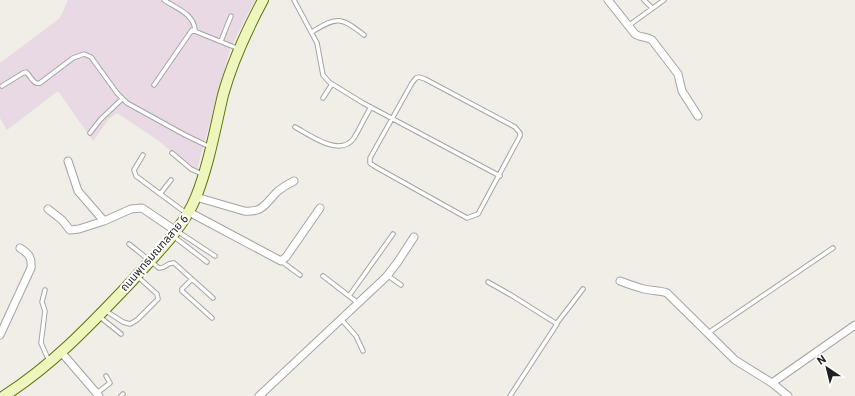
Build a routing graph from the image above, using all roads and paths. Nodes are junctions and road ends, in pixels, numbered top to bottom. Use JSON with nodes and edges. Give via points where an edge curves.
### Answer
{"nodes":[{"id":1,"x":164,"y":0,"type":"edge"},
{"id":2,"x":263,"y":0,"type":"edge"},
{"id":3,"x":294,"y":0,"type":"edge"},
{"id":4,"x":608,"y":0,"type":"edge"},
{"id":5,"x":644,"y":0,"type":"edge"},
{"id":6,"x":664,"y":0,"type":"edge"},
{"id":7,"x":652,"y":8,"type":"junction"},
{"id":8,"x":231,"y":16,"type":"dead end"},
{"id":9,"x":628,"y":26,"type":"junction"},
{"id":10,"x":195,"y":30,"type":"junction"},
{"id":11,"x":312,"y":32,"type":"junction"},
{"id":12,"x":364,"y":35,"type":"dead end"},
{"id":13,"x":220,"y":41,"type":"junction"},
{"id":14,"x":240,"y":49,"type":"junction"},
{"id":15,"x":332,"y":84,"type":"junction"},
{"id":16,"x":154,"y":85,"type":"dead end"},
{"id":17,"x":2,"y":86,"type":"dead end"},
{"id":18,"x":324,"y":98,"type":"dead end"},
{"id":19,"x":122,"y":99,"type":"junction"},
{"id":20,"x":370,"y":107,"type":"junction"},
{"id":21,"x":698,"y":116,"type":"dead end"},
{"id":22,"x":392,"y":118,"type":"junction"},
{"id":23,"x":295,"y":127,"type":"dead end"},
{"id":24,"x":90,"y":133,"type":"dead end"},
{"id":25,"x":211,"y":147,"type":"junction"},
{"id":26,"x":172,"y":153,"type":"dead end"},
{"id":27,"x":143,"y":155,"type":"dead end"},
{"id":28,"x":68,"y":161,"type":"dead end"},
{"id":29,"x":203,"y":175,"type":"junction"},
{"id":30,"x":500,"y":176,"type":"junction"},
{"id":31,"x":171,"y":180,"type":"dead end"},
{"id":32,"x":294,"y":180,"type":"dead end"},
{"id":33,"x":197,"y":193,"type":"junction"},
{"id":34,"x":160,"y":194,"type":"junction"},
{"id":35,"x":320,"y":208,"type":"dead end"},
{"id":36,"x":48,"y":209,"type":"dead end"},
{"id":37,"x":189,"y":213,"type":"junction"},
{"id":38,"x":104,"y":221,"type":"junction"},
{"id":39,"x":174,"y":233,"type":"junction"},
{"id":40,"x":393,"y":234,"type":"dead end"},
{"id":41,"x":414,"y":237,"type":"dead end"},
{"id":42,"x":129,"y":244,"type":"dead end"},
{"id":43,"x":20,"y":248,"type":"dead end"},
{"id":44,"x":834,"y":248,"type":"dead end"},
{"id":45,"x":215,"y":256,"type":"dead end"},
{"id":46,"x":281,"y":261,"type":"junction"},
{"id":47,"x":150,"y":262,"type":"junction"},
{"id":48,"x":207,"y":262,"type":"dead end"},
{"id":49,"x":300,"y":275,"type":"dead end"},
{"id":50,"x":387,"y":275,"type":"junction"},
{"id":51,"x":137,"y":276,"type":"junction"},
{"id":52,"x":323,"y":276,"type":"dead end"},
{"id":53,"x":192,"y":279,"type":"junction"},
{"id":54,"x":620,"y":281,"type":"dead end"},
{"id":55,"x":488,"y":282,"type":"dead end"},
{"id":56,"x":401,"y":285,"type":"dead end"},
{"id":57,"x":583,"y":289,"type":"dead end"},
{"id":58,"x":45,"y":290,"type":"dead end"},
{"id":59,"x":349,"y":296,"type":"junction"},
{"id":60,"x":213,"y":298,"type":"dead end"},
{"id":61,"x":358,"y":303,"type":"junction"},
{"id":62,"x":102,"y":313,"type":"junction"},
{"id":63,"x":212,"y":318,"type":"dead end"},
{"id":64,"x":341,"y":319,"type":"junction"},
{"id":65,"x":557,"y":323,"type":"junction"},
{"id":66,"x":855,"y":326,"type":"edge"},
{"id":67,"x":708,"y":333,"type":"junction"},
{"id":68,"x":121,"y":334,"type":"dead end"},
{"id":69,"x":0,"y":335,"type":"edge"},
{"id":70,"x":363,"y":351,"type":"dead end"},
{"id":71,"x":62,"y":353,"type":"junction"},
{"id":72,"x":50,"y":363,"type":"junction"},
{"id":73,"x":106,"y":376,"type":"dead end"},
{"id":74,"x":772,"y":383,"type":"junction"},
{"id":75,"x":17,"y":393,"type":"edge"},
{"id":76,"x":98,"y":395,"type":"edge"},
{"id":77,"x":4,"y":396,"type":"edge"},
{"id":78,"x":259,"y":396,"type":"edge"},
{"id":79,"x":510,"y":396,"type":"edge"},
{"id":80,"x":788,"y":396,"type":"edge"}],
"edges":[{"from":1,"to":10,"type":"lane","via":[[189,16]]},
{"from":2,"to":14,"type":"main road","name":"ถนนพุทธมณฑลสาย 6"},
{"from":3,"to":11,"type":"lane"},
{"from":4,"to":9,"type":"street"},
{"from":5,"to":7,"type":"lane"},
{"from":6,"to":7,"type":"lane"},
{"from":7,"to":9,"type":"lane"},
{"from":8,"to":13,"type":"lane"},
{"from":9,"to":21,"type":"street","via":[[638,37],[648,37],[652,40],[678,74],[682,91]]},
{"from":10,"to":13,"type":"lane"},
{"from":10,"to":16,"type":"lane","via":[[188,34]]},
{"from":11,"to":12,"type":"lane","via":[[328,22],[338,20],[345,21]]},
{"from":11,"to":15,"type":"lane","via":[[319,49],[323,75]]},
{"from":13,"to":14,"type":"lane"},
{"from":14,"to":25,"type":"main road","name":"ถนนพุทธมณฑลสาย 6","via":[[224,94]]},
{"from":15,"to":18,"type":"lane"},
{"from":15,"to":20,"type":"lane"},
{"from":17,"to":19,"type":"lane","via":[[26,72],[34,83],[40,83],[74,58],[84,54],[91,58]]},
{"from":19,"to":24,"type":"lane"},
{"from":19,"to":25,"type":"lane"},
{"from":20,"to":22,"type":"lane"},
{"from":20,"to":23,"type":"lane","via":[[353,139],[343,146],[328,144]]},
{"from":22,"to":30,"type":"lane"},
{"from":22,"to":30,"type":"lane","via":[[412,83],[419,77],[518,129],[520,136]]},
{"from":22,"to":30,"type":"lane","via":[[370,158],[372,165],[467,218],[478,214]]},
{"from":25,"to":29,"type":"main road","name":"ถนนพุทธมณฑลสาย 6"},
{"from":26,"to":29,"type":"lane","via":[[191,169]]},
{"from":27,"to":34,"type":"lane","via":[[134,173]]},
{"from":28,"to":38,"type":"street","via":[[78,190]]},
{"from":29,"to":33,"type":"main road","name":"ถนนพุทธมณฑลสาย 6"},
{"from":31,"to":34,"type":"lane"},
{"from":32,"to":33,"type":"street","via":[[278,191],[260,210],[253,211],[244,211]]},
{"from":33,"to":37,"type":"main road","name":"ถนนพุทธมณฑลสาย 6"},
{"from":34,"to":37,"type":"lane"},
{"from":35,"to":46,"type":"street"},
{"from":36,"to":38,"type":"street","via":[[70,230]]},
{"from":37,"to":39,"type":"main road","name":"ถนนพุทธมณฑลสาย 6"},
{"from":37,"to":46,"type":"street"},
{"from":38,"to":39,"type":"street","via":[[142,208]]},
{"from":39,"to":45,"type":"lane"},
{"from":39,"to":47,"type":"main road","name":"ถนนพุทธมณฑลสาย 6"},
{"from":39,"to":48,"type":"lane"},
{"from":40,"to":59,"type":"lane"},
{"from":41,"to":50,"type":"street"},
{"from":42,"to":47,"type":"lane"},
{"from":43,"to":69,"type":"street","via":[[29,254],[31,268]]},
{"from":44,"to":67,"type":"lane"},
{"from":46,"to":49,"type":"lane"},
{"from":47,"to":51,"type":"main road","name":"ถนนพุทธมณฑลสาย 6"},
{"from":47,"to":53,"type":"lane","via":[[160,269],[174,263]]},
{"from":50,"to":56,"type":"lane"},
{"from":50,"to":61,"type":"street"},
{"from":51,"to":62,"type":"main road","name":"ถนนพุทธมณฑลสาย 6"},
{"from":51,"to":62,"type":"lane","via":[[157,294],[158,299],[130,324]]},
{"from":52,"to":59,"type":"lane"},
{"from":53,"to":60,"type":"lane"},
{"from":53,"to":63,"type":"lane","via":[[182,291]]},
{"from":54,"to":67,"type":"street","via":[[667,293]]},
{"from":55,"to":65,"type":"lane"},
{"from":57,"to":65,"type":"lane"},
{"from":58,"to":72,"type":"lane","via":[[40,343]]},
{"from":59,"to":61,"type":"lane"},
{"from":61,"to":64,"type":"street"},
{"from":62,"to":68,"type":"lane"},
{"from":62,"to":71,"type":"main road","name":"ถนนพุทธมณฑลสาย 6"},
{"from":64,"to":70,"type":"lane","via":[[356,336]]},
{"from":64,"to":78,"type":"street"},
{"from":65,"to":79,"type":"lane"},
{"from":66,"to":74,"type":"street"},
{"from":67,"to":74,"type":"street","via":[[735,360]]},
{"from":71,"to":72,"type":"main road","name":"ถนนพุทธมณฑลสาย 6"},
{"from":71,"to":76,"type":"street"},
{"from":72,"to":75,"type":"main road","name":"ถนนพุทธมณฑลสาย 6"},
{"from":73,"to":76,"type":"lane","via":[[110,383]]},
{"from":74,"to":80,"type":"street"},
{"from":75,"to":77,"type":"main road","name":"ถนนพุทธมณฑลสาย 6"}]}
